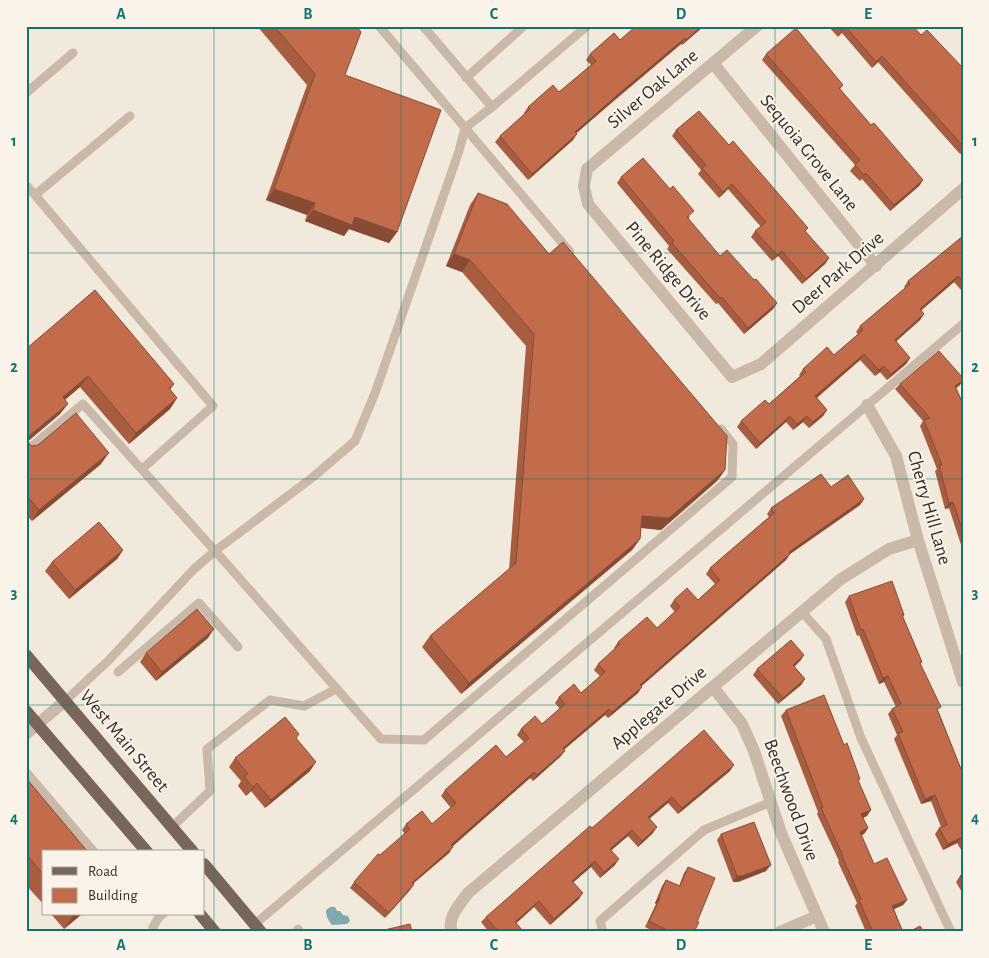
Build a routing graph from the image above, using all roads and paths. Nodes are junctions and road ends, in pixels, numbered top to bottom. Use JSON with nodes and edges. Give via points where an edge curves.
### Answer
{"nodes":[{"id":1,"x":379,"y":26,"type":"edge"},
{"id":2,"x":423,"y":26,"type":"edge"},
{"id":3,"x":524,"y":26,"type":"edge"},
{"id":4,"x":587,"y":26,"type":"edge"},
{"id":5,"x":757,"y":26,"type":"edge"},
{"id":6,"x":73,"y":53,"type":"dead end"},
{"id":7,"x":713,"y":63,"type":"junction"},
{"id":8,"x":466,"y":78,"type":"junction"},
{"id":9,"x":26,"y":93,"type":"edge"},
{"id":10,"x":492,"y":107,"type":"junction"},
{"id":11,"x":130,"y":116,"type":"dead end"},
{"id":12,"x":465,"y":128,"type":"junction"},
{"id":13,"x":26,"y":185,"type":"edge"},
{"id":14,"x":584,"y":186,"type":"joint"},
{"id":15,"x":963,"y":189,"type":"edge"},
{"id":16,"x":35,"y":195,"type":"junction"},
{"id":17,"x":574,"y":256,"type":"edge"},
{"id":18,"x":876,"y":266,"type":"junction"},
{"id":19,"x":963,"y":324,"type":"edge"},
{"id":20,"x":732,"y":377,"type":"joint"},
{"id":21,"x":867,"y":405,"type":"junction"},
{"id":22,"x":714,"y":422,"type":"edge"},
{"id":23,"x":26,"y":451,"type":"edge"},
{"id":24,"x":142,"y":469,"type":"junction"},
{"id":25,"x":918,"y":540,"type":"junction"},
{"id":26,"x":215,"y":551,"type":"junction"},
{"id":27,"x":802,"y":612,"type":"junction"},
{"id":28,"x":238,"y":647,"type":"dead end"},
{"id":29,"x":26,"y":654,"type":"edge"},
{"id":30,"x":118,"y":672,"type":"dead end"},
{"id":31,"x":963,"y":682,"type":"edge"},
{"id":32,"x":713,"y":687,"type":"junction"},
{"id":33,"x":336,"y":689,"type":"junction"},
{"id":34,"x":65,"y":700,"type":"junction"},
{"id":35,"x":26,"y":711,"type":"edge"},
{"id":36,"x":38,"y":724,"type":"junction"},
{"id":37,"x":26,"y":734,"type":"edge"},
{"id":38,"x":26,"y":772,"type":"edge"},
{"id":39,"x":771,"y":802,"type":"junction"},
{"id":40,"x":172,"y":827,"type":"junction"},
{"id":41,"x":92,"y":850,"type":"edge"},
{"id":42,"x":145,"y":850,"type":"edge"},
{"id":43,"x":192,"y":850,"type":"edge"},
{"id":44,"x":205,"y":865,"type":"edge"},
{"id":45,"x":160,"y":916,"type":"edge"},
{"id":46,"x":202,"y":916,"type":"edge"},
{"id":47,"x":817,"y":916,"type":"junction"},
{"id":48,"x":258,"y":928,"type":"edge"},
{"id":49,"x":154,"y":932,"type":"edge"},
{"id":50,"x":215,"y":932,"type":"edge"},
{"id":51,"x":452,"y":932,"type":"edge"},
{"id":52,"x":603,"y":932,"type":"edge"},
{"id":53,"x":780,"y":932,"type":"edge"},
{"id":54,"x":824,"y":932,"type":"edge"},
{"id":55,"x":951,"y":932,"type":"edge"}],
"edges":[{"from":1,"to":12,"type":"lane"},
{"from":2,"to":8,"type":"lane"},
{"from":3,"to":8,"type":"lane"},
{"from":4,"to":10,"type":"lane"},
{"from":5,"to":7,"type":"street","name":"Silver Oak Lane"},
{"from":6,"to":9,"type":"lane"},
{"from":7,"to":14,"type":"street","name":"Silver Oak Lane","via":[[587,169]]},
{"from":7,"to":18,"type":"street","name":"Sequoia Grove Lane"},
{"from":8,"to":10,"type":"lane"},
{"from":10,"to":12,"type":"lane"},
{"from":11,"to":16,"type":"lane"},
{"from":12,"to":17,"type":"lane"},
{"from":12,"to":26,"type":"lane","via":[[378,385],[355,441]]},
{"from":13,"to":16,"type":"lane"},
{"from":14,"to":20,"type":"street","name":"Pine Ridge Drive","via":[[588,204]]},
{"from":15,"to":18,"type":"street","name":"Deer Park Drive"},
{"from":16,"to":24,"type":"lane","via":[[213,406]]},
{"from":18,"to":20,"type":"street","name":"Deer Park Drive","via":[[760,364]]},
{"from":19,"to":21,"type":"lane"},
{"from":21,"to":25,"type":"street","name":"Cherry Hill Lane","via":[[896,456]]},
{"from":21,"to":48,"type":"lane"},
{"from":22,"to":33,"type":"lane","via":[[733,444],[732,477],[424,740],[381,739]]},
{"from":23,"to":24,"type":"lane","via":[[83,404]]},
{"from":24,"to":26,"type":"lane"},
{"from":25,"to":27,"type":"street","name":"Applegate Drive","via":[[889,549],[841,579]]},
{"from":25,"to":31,"type":"street","name":"Cherry Hill Lane"},
{"from":26,"to":33,"type":"lane"},
{"from":26,"to":34,"type":"lane","via":[[194,569],[108,661]]},
{"from":27,"to":32,"type":"street","name":"Applegate Drive"},
{"from":27,"to":55,"type":"lane","via":[[826,639],[861,738]]},
{"from":28,"to":30,"type":"lane","via":[[199,603]]},
{"from":29,"to":34,"type":"main road","name":"West Main Street"},
{"from":32,"to":39,"type":"street","name":"Beechwood Drive","via":[[742,724]]},
{"from":32,"to":51,"type":"street","name":"Applegate Drive","via":[[468,893],[454,911]]},
{"from":33,"to":40,"type":"lane","via":[[304,706],[270,700],[207,748],[210,791]]},
{"from":34,"to":36,"type":"street"},
{"from":34,"to":40,"type":"main road","name":"West Main Street"},
{"from":35,"to":36,"type":"main road"},
{"from":36,"to":37,"type":"street"},
{"from":36,"to":42,"type":"main road"},
{"from":38,"to":41,"type":"lane"},
{"from":39,"to":47,"type":"street","name":"Beechwood Drive"},
{"from":39,"to":52,"type":"lane","via":[[704,830],[600,921]]},
{"from":40,"to":43,"type":"main road","name":"West Main Street"},
{"from":44,"to":48,"type":"main road"},
{"from":45,"to":49,"type":"lane","via":[[153,927]]},
{"from":46,"to":50,"type":"main road"},
{"from":47,"to":53,"type":"street"},
{"from":47,"to":54,"type":"street","name":"Beechwood Drive"}]}
